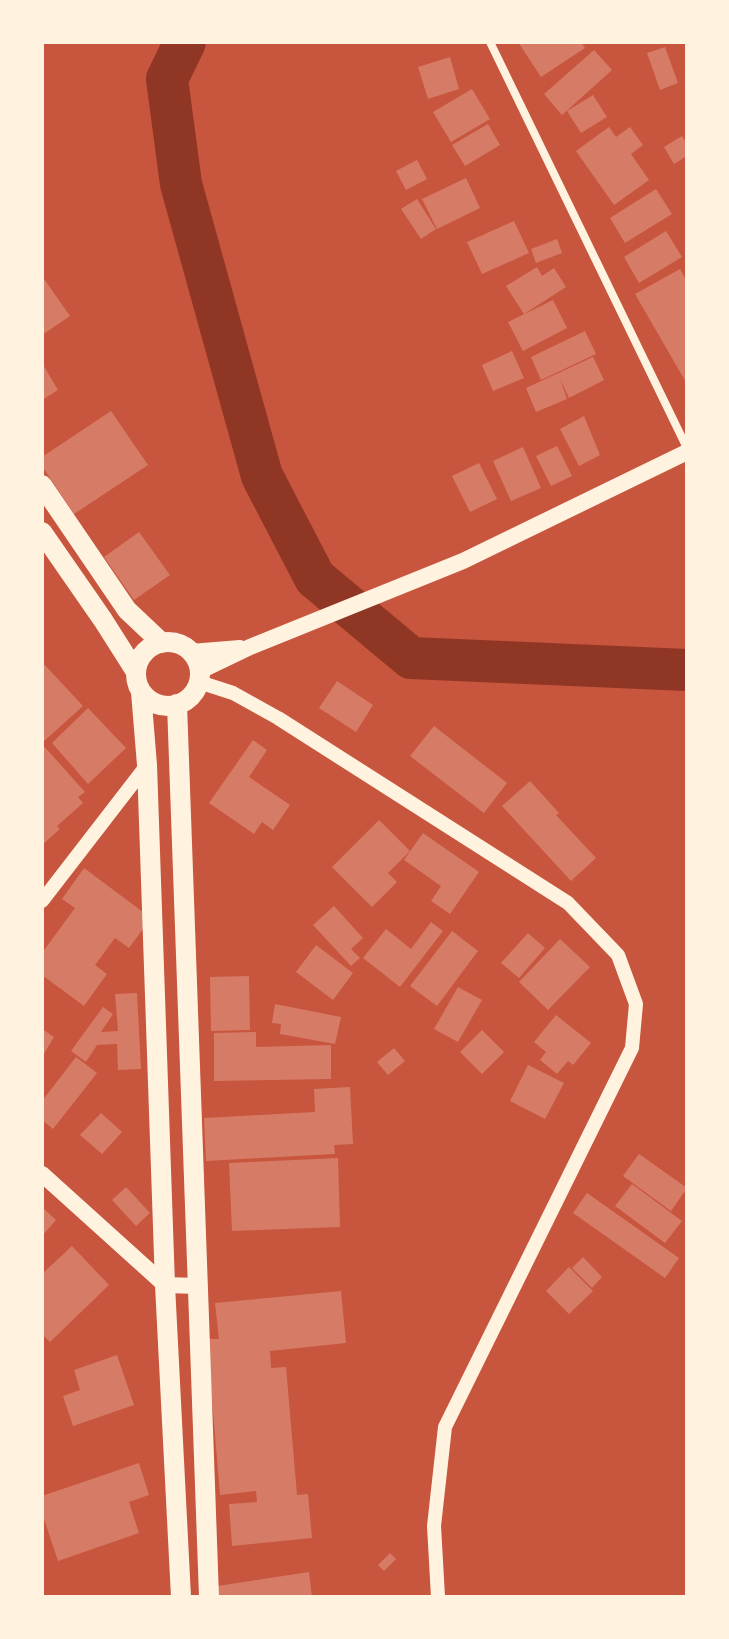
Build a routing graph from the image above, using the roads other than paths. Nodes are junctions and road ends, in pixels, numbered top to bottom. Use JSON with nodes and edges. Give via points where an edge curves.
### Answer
{"nodes":[{"id":1,"x":490,"y":42,"type":"edge"},
{"id":2,"x":687,"y":450,"type":"edge"},
{"id":3,"x":42,"y":485,"type":"edge"},
{"id":4,"x":42,"y":532,"type":"edge"},
{"id":5,"x":162,"y":643,"type":"junction"},
{"id":6,"x":257,"y":644,"type":"junction"},
{"id":7,"x":191,"y":652,"type":"junction"},
{"id":8,"x":199,"y":677,"type":"junction"},
{"id":9,"x":138,"y":682,"type":"junction"},
{"id":10,"x":177,"y":704,"type":"junction"},
{"id":11,"x":147,"y":765,"type":"junction"},
{"id":12,"x":42,"y":901,"type":"edge"},
{"id":13,"x":184,"y":942,"type":"junction"},
{"id":14,"x":153,"y":944,"type":"junction"},
{"id":15,"x":42,"y":1174,"type":"edge"},
{"id":16,"x":165,"y":1285,"type":"junction"},
{"id":17,"x":198,"y":1286,"type":"junction"},
{"id":18,"x":181,"y":1597,"type":"edge"},
{"id":19,"x":209,"y":1597,"type":"edge"},
{"id":20,"x":438,"y":1597,"type":"edge"}],
"edges":[{"from":1,"to":2,"type":"street"},
{"from":2,"to":6,"type":"main road","via":[[463,561]]},
{"from":3,"to":5,"type":"main road","via":[[127,610]]},
{"from":4,"to":9,"type":"main road"},
{"from":5,"to":7,"type":"main road","via":[[173,642]]},
{"from":5,"to":9,"type":"main road","via":[[144,653]]},
{"from":6,"to":7,"type":"main road"},
{"from":6,"to":8,"type":"main road"},
{"from":7,"to":8,"type":"main road"},
{"from":8,"to":10,"type":"main road","via":[[187,700]]},
{"from":8,"to":20,"type":"street","via":[[278,718],[568,903],[618,955],[636,1004],[632,1048],[445,1427],[434,1526]]},
{"from":9,"to":10,"type":"main road","via":[[157,704]]},
{"from":9,"to":11,"type":"main road"},
{"from":10,"to":13,"type":"main road"},
{"from":11,"to":12,"type":"street"},
{"from":11,"to":14,"type":"main road"},
{"from":13,"to":14,"type":"main road"},
{"from":13,"to":17,"type":"main road"},
{"from":14,"to":16,"type":"main road"},
{"from":15,"to":16,"type":"main road"},
{"from":16,"to":17,"type":"main road"},
{"from":16,"to":18,"type":"main road"},
{"from":17,"to":19,"type":"main road"}]}
